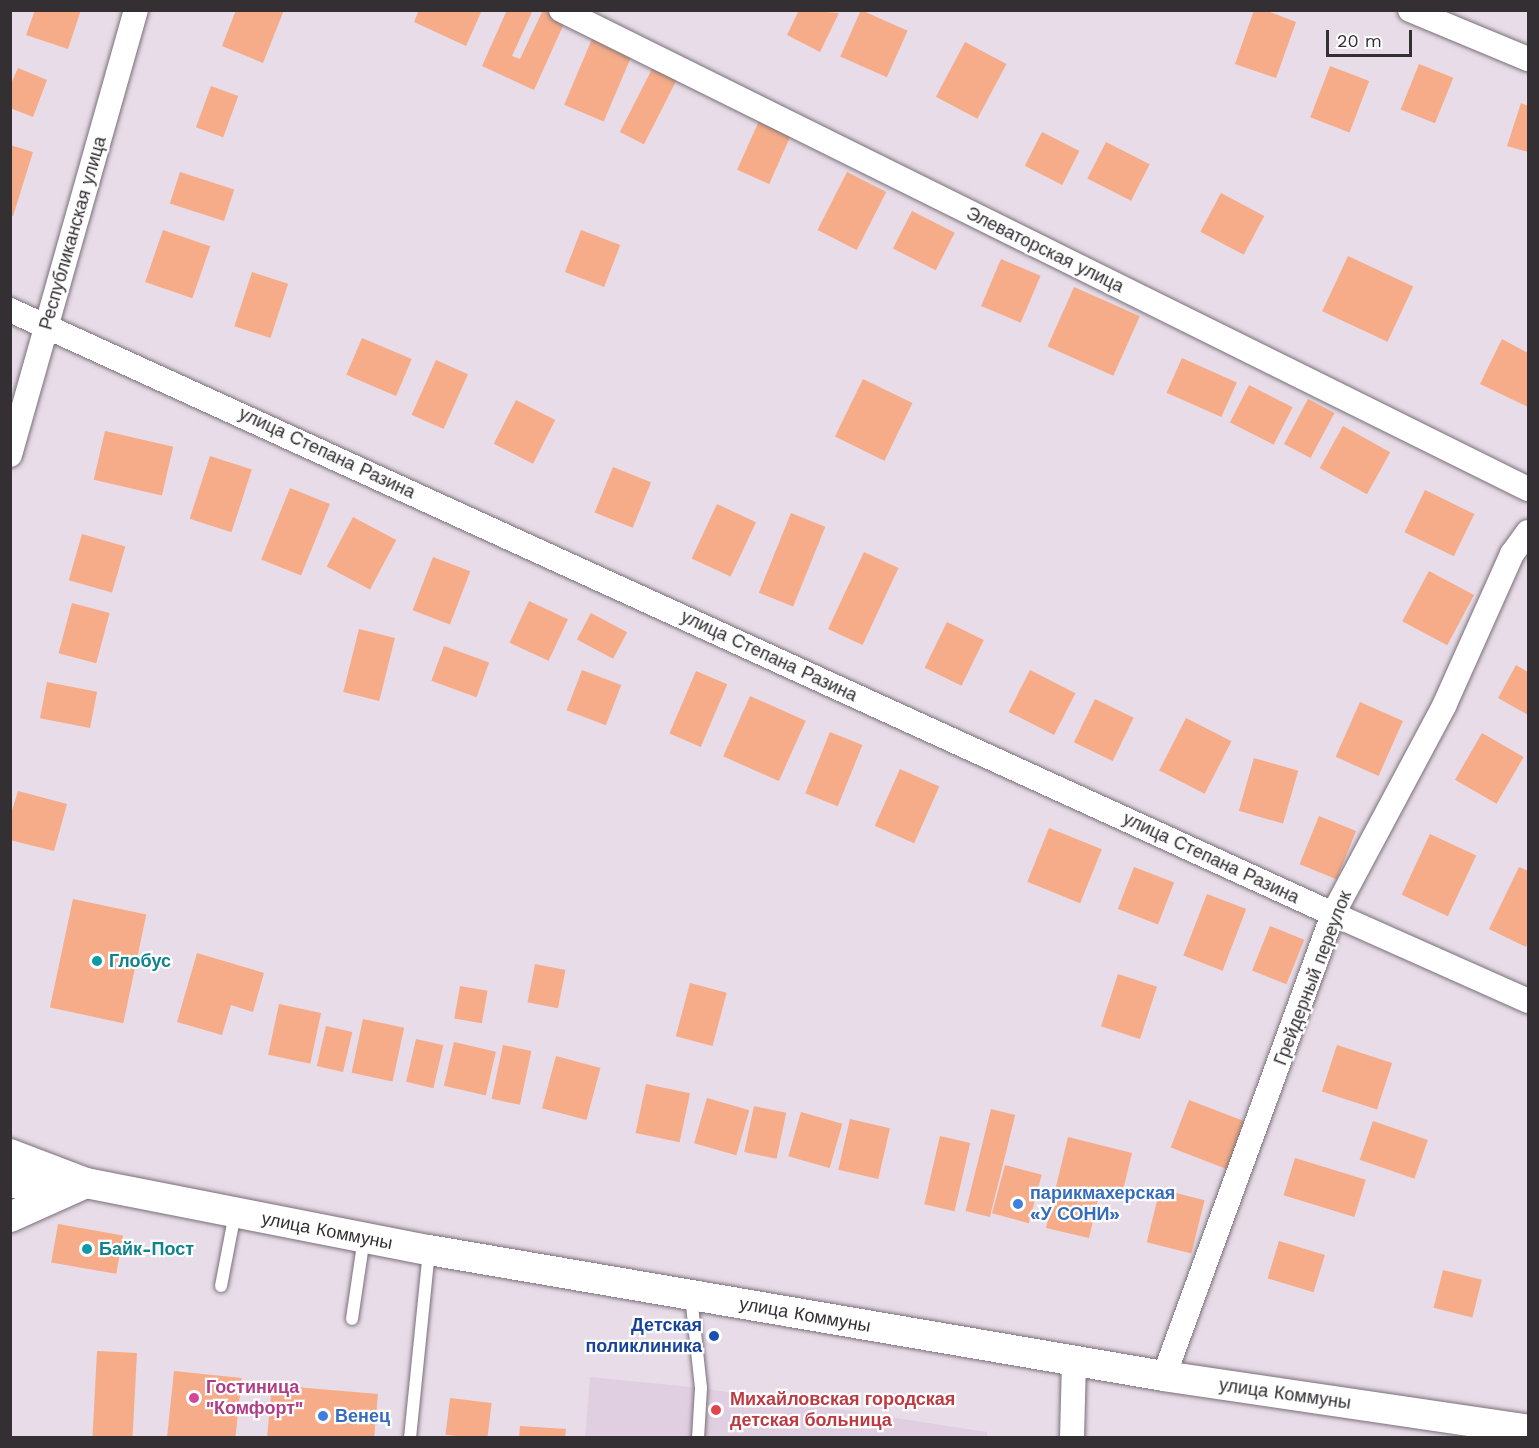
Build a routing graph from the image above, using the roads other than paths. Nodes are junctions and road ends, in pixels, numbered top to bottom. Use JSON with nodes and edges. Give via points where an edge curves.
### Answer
{"nodes":[{"id":1,"x":136,"y":10,"type":"edge"},
{"id":2,"x":561,"y":10,"type":"edge"},
{"id":3,"x":1410,"y":10,"type":"edge"},
{"id":4,"x":1528,"y":58,"type":"edge"},
{"id":5,"x":10,"y":310,"type":"edge"},
{"id":6,"x":47,"y":325,"type":"junction"},
{"id":7,"x":10,"y":455,"type":"edge"},
{"id":8,"x":1528,"y":489,"type":"edge"},
{"id":9,"x":1528,"y":532,"type":"edge"},
{"id":10,"x":1333,"y":914,"type":"junction"},
{"id":11,"x":1528,"y":1001,"type":"edge"},
{"id":12,"x":10,"y":1154,"type":"edge"},
{"id":13,"x":10,"y":1183,"type":"edge"},
{"id":14,"x":86,"y":1183,"type":"junction"},
{"id":15,"x":235,"y":1213,"type":"junction"},
{"id":16,"x":10,"y":1217,"type":"edge"},
{"id":17,"x":364,"y":1238,"type":"junction"},
{"id":18,"x":429,"y":1250,"type":"junction"},
{"id":19,"x":220,"y":1286,"type":"dead end"},
{"id":20,"x":691,"y":1295,"type":"junction"},
{"id":21,"x":352,"y":1319,"type":"dead end"},
{"id":22,"x":1074,"y":1361,"type":"junction"},
{"id":23,"x":1164,"y":1376,"type":"junction"},
{"id":24,"x":1528,"y":1430,"type":"edge"},
{"id":25,"x":410,"y":1437,"type":"edge"},
{"id":26,"x":698,"y":1437,"type":"edge"},
{"id":27,"x":1072,"y":1437,"type":"edge"}],
"edges":[{"from":1,"to":6,"type":"street","name":"Республиканская улица"},
{"from":2,"to":8,"type":"street","name":"Элеваторская улица"},
{"from":3,"to":4,"type":"street"},
{"from":5,"to":6,"type":"street","name":"улица Степана Разина"},
{"from":6,"to":7,"type":"street","name":"Республиканская улица"},
{"from":6,"to":10,"type":"street","name":"улица Степана Разина"},
{"from":9,"to":10,"type":"street","name":"Грейдерный переулок","via":[[1512,554],[1444,706]]},
{"from":10,"to":11,"type":"street","name":"улица Степана Разина"},
{"from":10,"to":23,"type":"street","name":"Грейдерный переулок"},
{"from":12,"to":14,"type":"street","name":"улица Коммуны"},
{"from":13,"to":14,"type":"street","name":"улица Коммуны"},
{"from":14,"to":15,"type":"street","name":"улица Коммуны"},
{"from":14,"to":16,"type":"street"},
{"from":15,"to":17,"type":"street","name":"улица Коммуны"},
{"from":15,"to":19,"type":"lane"},
{"from":17,"to":18,"type":"street","name":"улица Коммуны"},
{"from":17,"to":21,"type":"lane"},
{"from":18,"to":20,"type":"street","name":"улица Коммуны"},
{"from":18,"to":25,"type":"lane"},
{"from":20,"to":22,"type":"street","name":"улица Коммуны"},
{"from":20,"to":26,"type":"lane","via":[[701,1388]]},
{"from":22,"to":23,"type":"street","name":"улица Коммуны"},
{"from":22,"to":27,"type":"street"},
{"from":23,"to":24,"type":"street","name":"улица Коммуны"}]}
